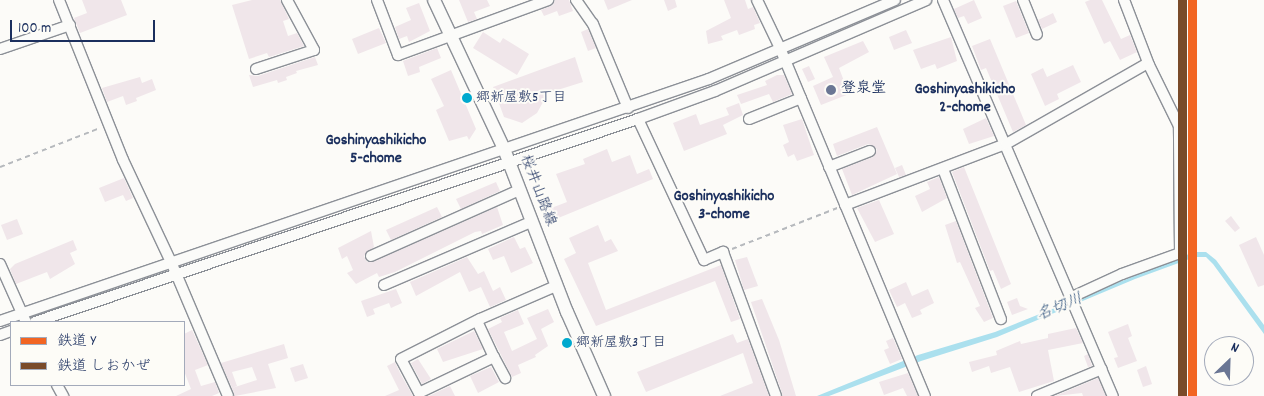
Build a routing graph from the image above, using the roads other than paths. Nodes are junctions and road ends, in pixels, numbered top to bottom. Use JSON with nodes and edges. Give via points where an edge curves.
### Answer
{"nodes":[{"id":1,"x":59,"y":0,"type":"edge"},
{"id":2,"x":287,"y":0,"type":"edge"},
{"id":3,"x":377,"y":0,"type":"edge"},
{"id":4,"x":434,"y":0,"type":"edge"},
{"id":5,"x":548,"y":0,"type":"edge"},
{"id":6,"x":576,"y":0,"type":"edge"},
{"id":7,"x":757,"y":0,"type":"edge"},
{"id":8,"x":896,"y":0,"type":"edge"},
{"id":9,"x":926,"y":0,"type":"edge"},
{"id":10,"x":943,"y":0,"type":"edge"},
{"id":11,"x":1022,"y":0,"type":"edge"},
{"id":12,"x":1124,"y":0,"type":"edge"},
{"id":13,"x":70,"y":25,"type":"junction"},
{"id":14,"x":1037,"y":34,"type":"dead end"},
{"id":15,"x":450,"y":36,"type":"junction"},
{"id":16,"x":780,"y":48,"type":"junction"},
{"id":17,"x":0,"y":49,"type":"edge"},
{"id":18,"x":784,"y":60,"type":"junction"},
{"id":19,"x":1148,"y":63,"type":"junction"},
{"id":20,"x":256,"y":69,"type":"dead end"},
{"id":21,"x":801,"y":98,"type":"junction"},
{"id":22,"x":628,"y":108,"type":"junction"},
{"id":23,"x":638,"y":118,"type":"junction"},
{"id":24,"x":749,"y":119,"type":"dead end"},
{"id":25,"x":1006,"y":144,"type":"junction"},
{"id":26,"x":504,"y":149,"type":"junction"},
{"id":27,"x":870,"y":151,"type":"dead end"},
{"id":28,"x":509,"y":162,"type":"junction"},
{"id":29,"x":829,"y":167,"type":"junction"},
{"id":30,"x":943,"y":169,"type":"junction"},
{"id":31,"x":519,"y":190,"type":"junction"},
{"id":32,"x":845,"y":205,"type":"junction"},
{"id":33,"x":531,"y":222,"type":"junction"},
{"id":34,"x":371,"y":256,"type":"dead end"},
{"id":35,"x":0,"y":264,"type":"edge"},
{"id":36,"x":172,"y":264,"type":"junction"},
{"id":37,"x":177,"y":275,"type":"junction"},
{"id":38,"x":384,"y":284,"type":"dead end"},
{"id":39,"x":556,"y":286,"type":"junction"},
{"id":40,"x":1072,"y":297,"type":"junction"},
{"id":41,"x":24,"y":317,"type":"edge"},
{"id":42,"x":1001,"y":319,"type":"dead end"},
{"id":43,"x":0,"y":321,"type":"edge"},
{"id":44,"x":38,"y":321,"type":"edge"},
{"id":45,"x":477,"y":321,"type":"junction"},
{"id":46,"x":494,"y":357,"type":"junction"},
{"id":47,"x":1102,"y":369,"type":"junction"},
{"id":48,"x":505,"y":378,"type":"dead end"},
{"id":49,"x":228,"y":396,"type":"edge"},
{"id":50,"x":604,"y":396,"type":"edge"},
{"id":51,"x":776,"y":396,"type":"edge"},
{"id":52,"x":925,"y":396,"type":"edge"},
{"id":53,"x":1038,"y":396,"type":"edge"},
{"id":54,"x":1113,"y":396,"type":"edge"}],
"edges":[{"from":1,"to":13,"type":"street"},
{"from":2,"to":20,"type":"street","via":[[314,50]]},
{"from":3,"to":15,"type":"street","via":[[398,55]]},
{"from":4,"to":15,"type":"main road","name":"桜井山路線"},
{"from":5,"to":15,"type":"street"},
{"from":6,"to":22,"type":"street","via":[[593,24]]},
{"from":7,"to":16,"type":"street"},
{"from":8,"to":16,"type":"street"},
{"from":9,"to":18,"type":"street"},
{"from":10,"to":25,"type":"street"},
{"from":11,"to":14,"type":"street"},
{"from":12,"to":19,"type":"street"},
{"from":13,"to":17,"type":"street"},
{"from":13,"to":36,"type":"street","via":[[111,124],[122,160]]},
{"from":15,"to":26,"type":"main road","name":"桜井山路線"},
{"from":16,"to":18,"type":"street"},
{"from":16,"to":22,"type":"street","via":[[709,79]]},
{"from":18,"to":21,"type":"street"},
{"from":18,"to":23,"type":"street","via":[[714,91]]},
{"from":19,"to":25,"type":"street"},
{"from":19,"to":40,"type":"street","via":[[1180,126],[1180,253]]},
{"from":21,"to":24,"type":"street"},
{"from":21,"to":29,"type":"street"},
{"from":22,"to":26,"type":"street"},
{"from":23,"to":28,"type":"street"},
{"from":23,"to":51,"type":"street","via":[[704,260],[723,252]]},
{"from":25,"to":30,"type":"street"},
{"from":25,"to":40,"type":"street"},
{"from":26,"to":28,"type":"main road","name":"桜井山路線"},
{"from":26,"to":36,"type":"street"},
{"from":27,"to":29,"type":"street"},
{"from":28,"to":31,"type":"main road","name":"桜井山路線"},
{"from":28,"to":37,"type":"street"},
{"from":29,"to":32,"type":"street"},
{"from":30,"to":32,"type":"street"},
{"from":30,"to":42,"type":"street"},
{"from":31,"to":33,"type":"main road","name":"桜井山路線"},
{"from":31,"to":34,"type":"street"},
{"from":32,"to":52,"type":"street"},
{"from":33,"to":38,"type":"street"},
{"from":33,"to":39,"type":"main road","name":"桜井山路線"},
{"from":35,"to":41,"type":"street"},
{"from":36,"to":37,"type":"street"},
{"from":36,"to":41,"type":"street"},
{"from":37,"to":44,"type":"street"},
{"from":37,"to":49,"type":"street"},
{"from":39,"to":45,"type":"street"},
{"from":39,"to":50,"type":"main road","name":"桜井山路線"},
{"from":40,"to":47,"type":"street"},
{"from":41,"to":43,"type":"street"},
{"from":45,"to":46,"type":"street"},
{"from":45,"to":46,"type":"street","via":[[401,359],[420,394]]},
{"from":46,"to":48,"type":"street"},
{"from":47,"to":53,"type":"street"},
{"from":47,"to":54,"type":"street"}]}
